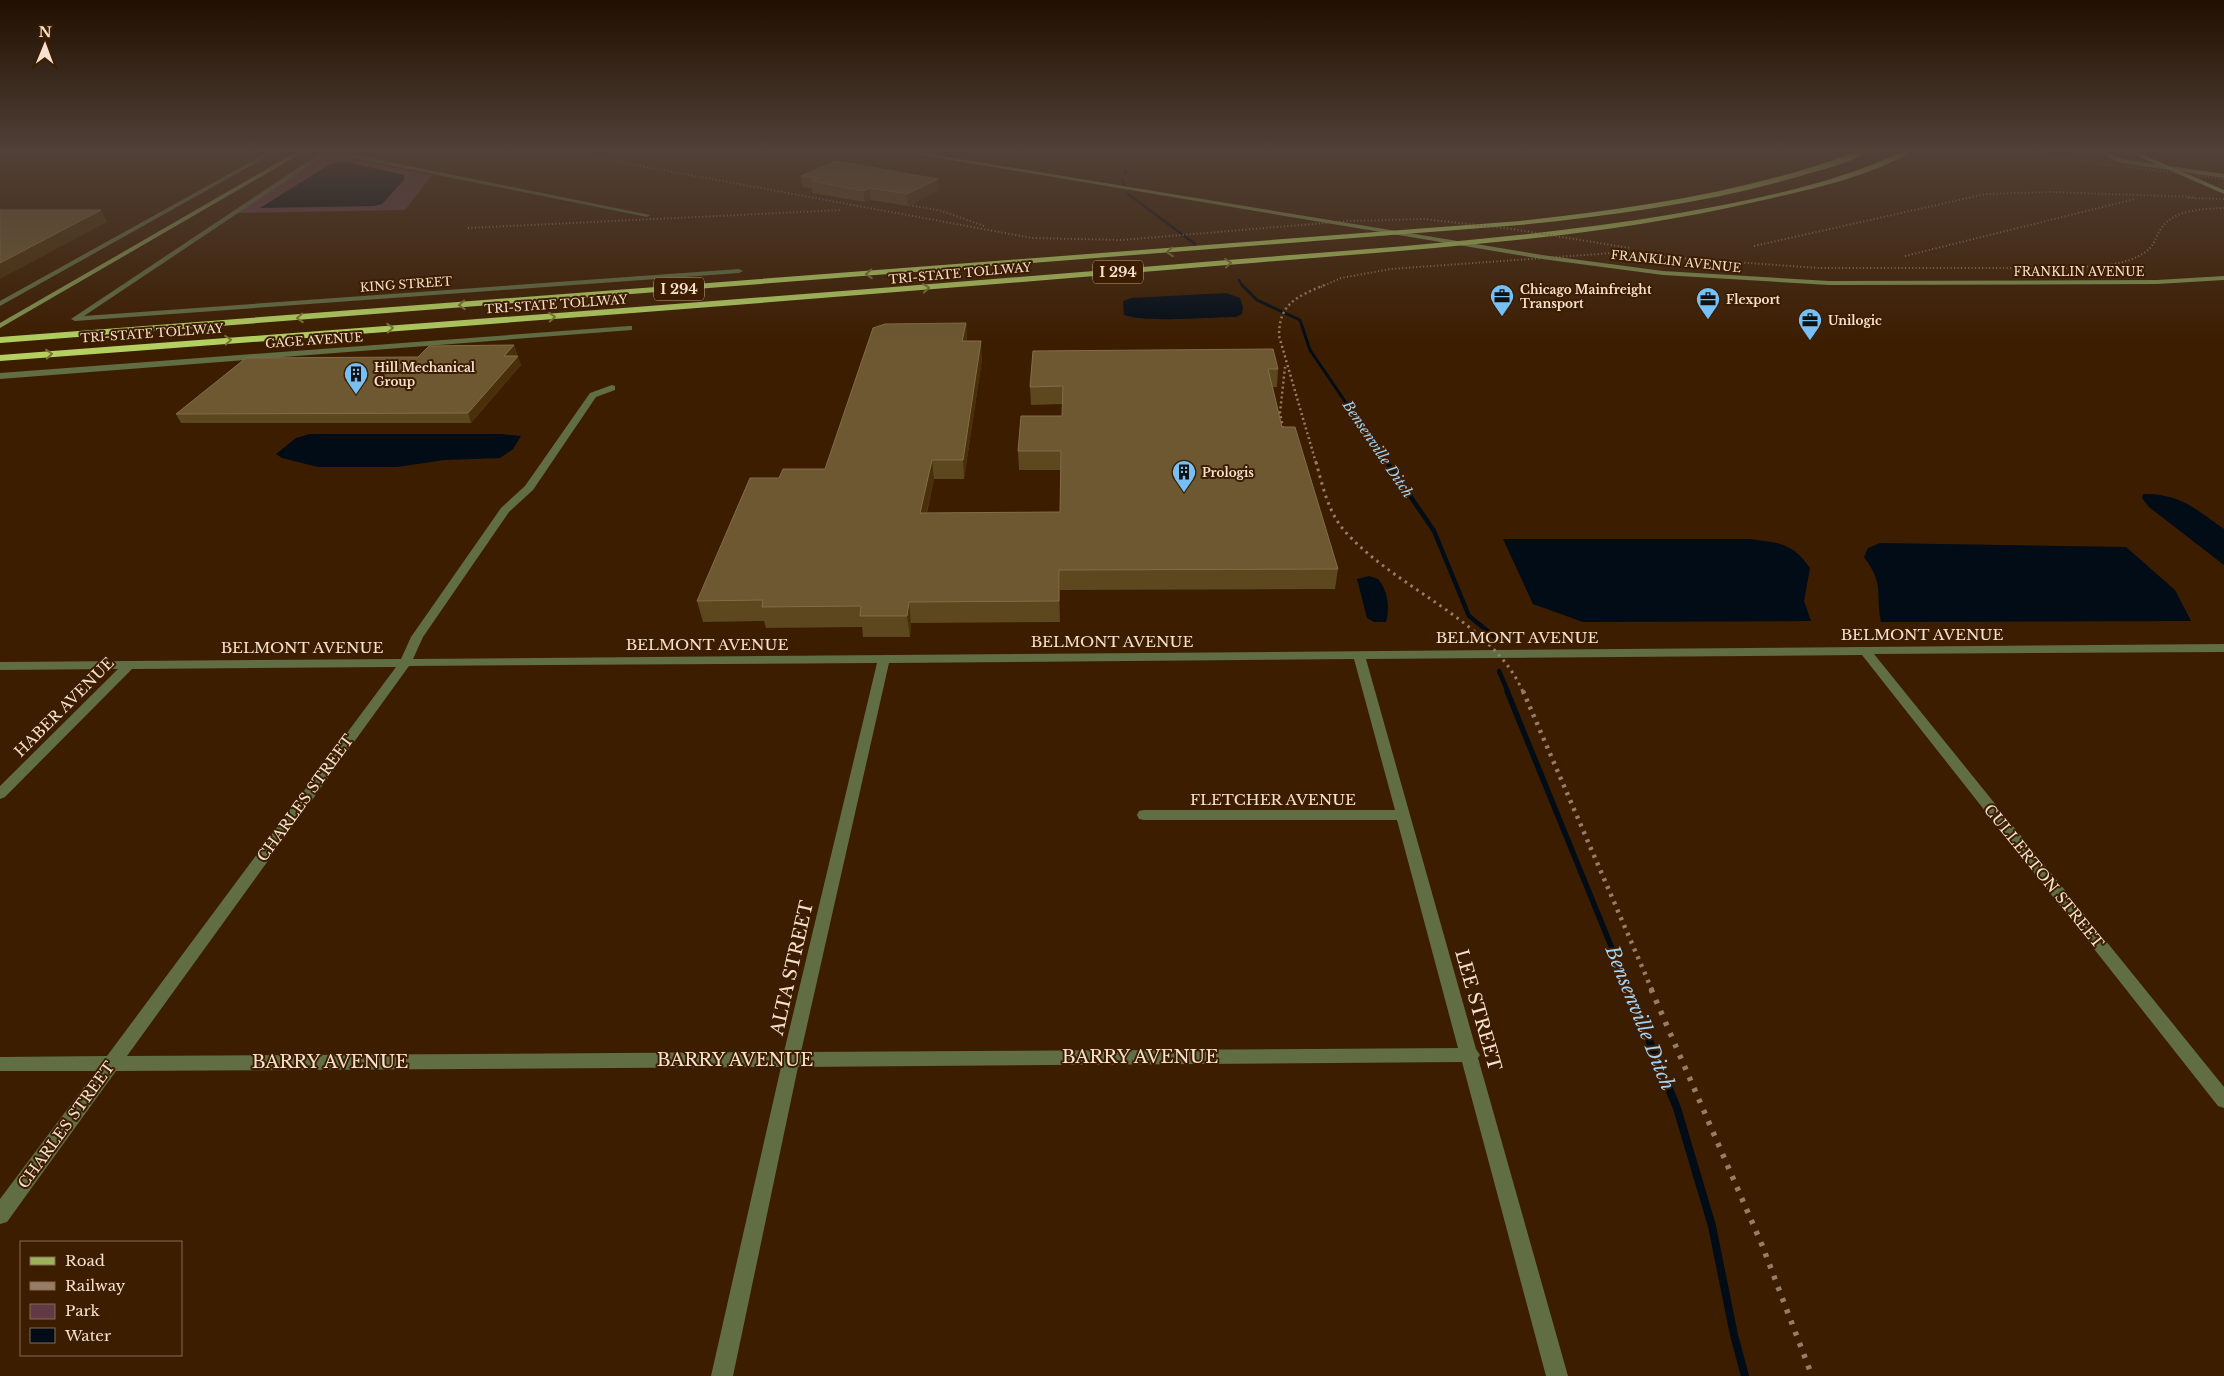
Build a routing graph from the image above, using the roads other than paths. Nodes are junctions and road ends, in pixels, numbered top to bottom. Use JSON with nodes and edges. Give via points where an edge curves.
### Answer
{"nodes":[{"id":1,"x":161,"y":214,"type":"edge"},
{"id":2,"x":193,"y":214,"type":"edge"},
{"id":3,"x":232,"y":214,"type":"edge"},
{"id":4,"x":643,"y":214,"type":"edge"},
{"id":5,"x":1283,"y":214,"type":"edge"},
{"id":6,"x":1586,"y":214,"type":"edge"},
{"id":7,"x":1684,"y":214,"type":"edge"},
{"id":8,"x":647,"y":215,"type":"dead end"},
{"id":9,"x":739,"y":271,"type":"dead end"},
{"id":10,"x":2224,"y":278,"type":"edge"},
{"id":11,"x":0,"y":304,"type":"edge"},
{"id":12,"x":0,"y":326,"type":"edge"},
{"id":13,"x":630,"y":328,"type":"dead end"},
{"id":14,"x":0,"y":340,"type":"edge"},
{"id":15,"x":0,"y":358,"type":"edge"},
{"id":16,"x":0,"y":376,"type":"edge"},
{"id":17,"x":612,"y":388,"type":"dead end"},
{"id":18,"x":2224,"y":648,"type":"edge"},
{"id":19,"x":1865,"y":651,"type":"junction"},
{"id":20,"x":1359,"y":655,"type":"junction"},
{"id":21,"x":884,"y":659,"type":"junction"},
{"id":22,"x":404,"y":663,"type":"junction"},
{"id":23,"x":129,"y":665,"type":"junction"},
{"id":24,"x":0,"y":666,"type":"edge"},
{"id":25,"x":0,"y":794,"type":"edge"},
{"id":26,"x":1403,"y":815,"type":"junction"},
{"id":27,"x":1144,"y":816,"type":"dead end"},
{"id":28,"x":1471,"y":1055,"type":"junction"},
{"id":29,"x":791,"y":1060,"type":"junction"},
{"id":30,"x":110,"y":1063,"type":"junction"},
{"id":31,"x":0,"y":1064,"type":"edge"},
{"id":32,"x":2224,"y":1100,"type":"edge"},
{"id":33,"x":0,"y":1215,"type":"edge"},
{"id":34,"x":722,"y":1376,"type":"edge"},
{"id":35,"x":1557,"y":1376,"type":"edge"}],
"edges":[{"from":1,"to":11,"type":"street"},
{"from":2,"to":12,"type":"main road"},
{"from":3,"to":9,"type":"street","name":"KING STREET","via":[[75,319]]},
{"from":4,"to":8,"type":"street"},
{"from":5,"to":10,"type":"main road","name":"FRANKLIN AVENUE","via":[[1542,257],[1681,274],[1829,283],[2147,282]]},
{"from":6,"to":14,"type":"highway","name":"TRI-STATE TOLLWAY","number":"I 294","one_way":true,"via":[[1358,238]]},
{"from":15,"to":7,"type":"highway","name":"TRI-STATE TOLLWAY","number":"I 294","one_way":true,"via":[[1410,248],[1601,228]]},
{"from":13,"to":16,"type":"street","name":"GAGE AVENUE"},
{"from":17,"to":22,"type":"street","name":"CHARLES STREET","via":[[593,395],[529,488],[512,502],[417,637]]},
{"from":18,"to":19,"type":"street","name":"BELMONT AVENUE"},
{"from":19,"to":20,"type":"street","name":"BELMONT AVENUE"},
{"from":19,"to":32,"type":"street","name":"CULLERTON STREET"},
{"from":20,"to":21,"type":"street","name":"BELMONT AVENUE"},
{"from":20,"to":26,"type":"street","name":"LEE STREET"},
{"from":21,"to":22,"type":"street","name":"BELMONT AVENUE"},
{"from":21,"to":29,"type":"street","name":"ALTA STREET"},
{"from":22,"to":23,"type":"street","name":"BELMONT AVENUE"},
{"from":22,"to":30,"type":"street","name":"CHARLES STREET"},
{"from":23,"to":24,"type":"street","name":"BELMONT AVENUE"},
{"from":23,"to":25,"type":"street","name":"HABER AVENUE"},
{"from":26,"to":27,"type":"street","name":"FLETCHER AVENUE"},
{"from":26,"to":28,"type":"street","name":"LEE STREET"},
{"from":28,"to":29,"type":"street","name":"BARRY AVENUE"},
{"from":28,"to":35,"type":"street","name":"LEE STREET"},
{"from":29,"to":30,"type":"street","name":"BARRY AVENUE"},
{"from":29,"to":34,"type":"street","name":"ALTA STREET"},
{"from":30,"to":31,"type":"street","name":"BARRY AVENUE"},
{"from":30,"to":33,"type":"street","name":"CHARLES STREET"}]}
